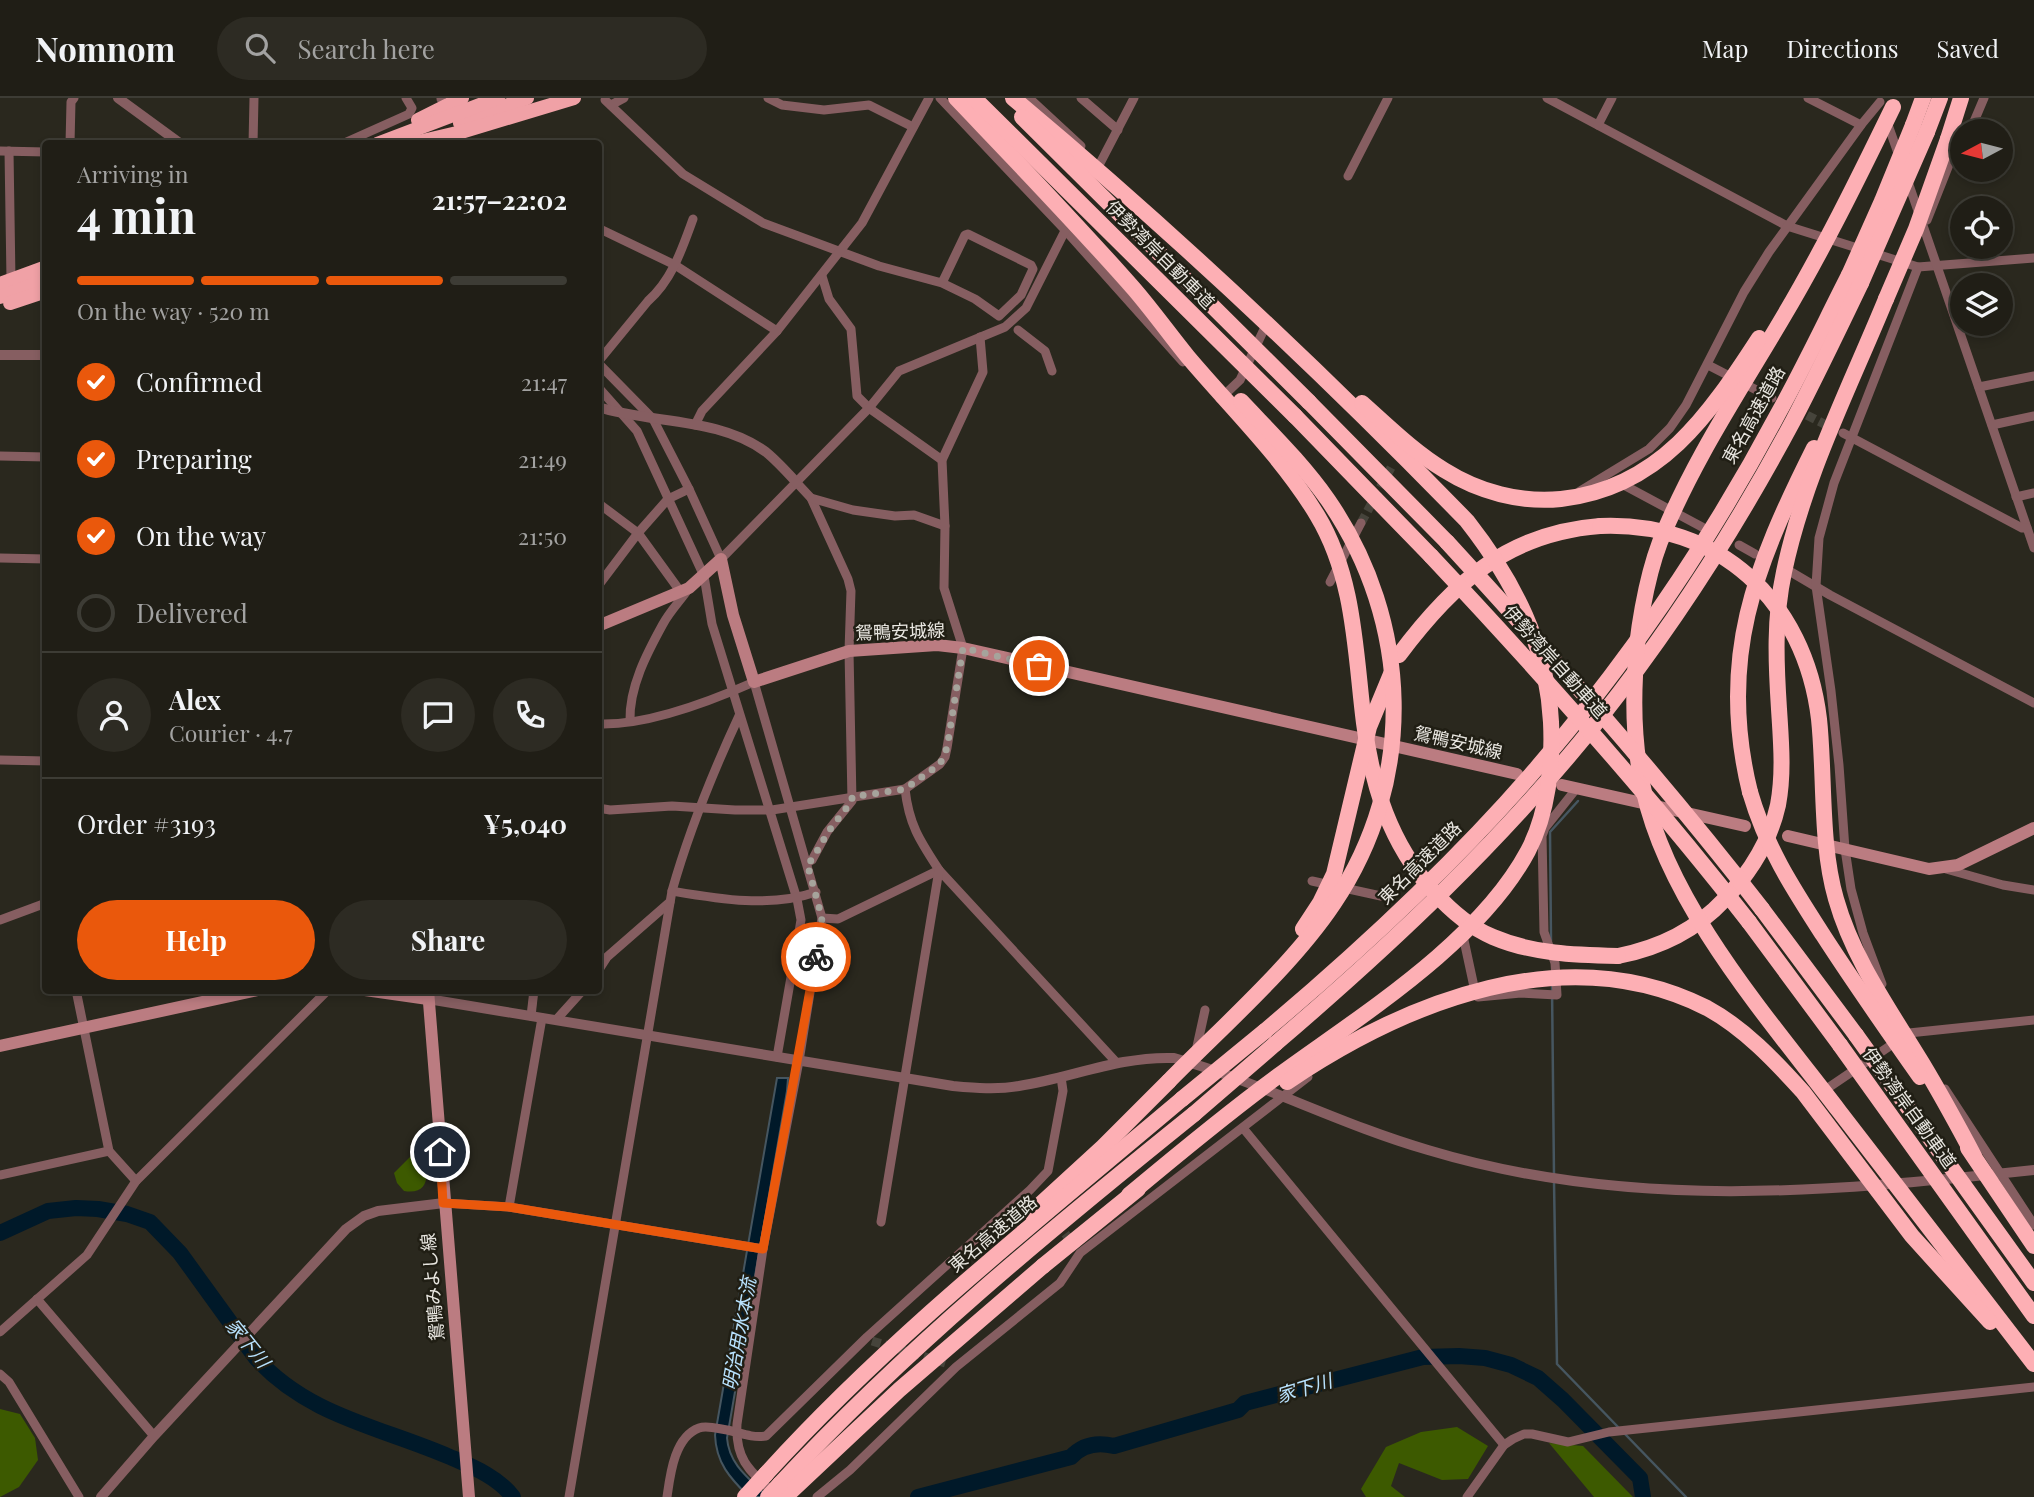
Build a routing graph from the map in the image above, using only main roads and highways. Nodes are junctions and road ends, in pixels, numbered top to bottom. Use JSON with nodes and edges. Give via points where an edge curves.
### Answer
{"nodes":[{"id":1,"x":462,"y":98,"type":"edge"},
{"id":2,"x":498,"y":98,"type":"edge"},
{"id":3,"x":527,"y":98,"type":"edge"},
{"id":4,"x":574,"y":98,"type":"edge"},
{"id":5,"x":956,"y":98,"type":"edge"},
{"id":6,"x":974,"y":98,"type":"edge"},
{"id":7,"x":1003,"y":98,"type":"edge"},
{"id":8,"x":1013,"y":98,"type":"edge"},
{"id":9,"x":1923,"y":98,"type":"edge"},
{"id":10,"x":1940,"y":98,"type":"edge"},
{"id":11,"x":1961,"y":98,"type":"edge"},
{"id":12,"x":1887,"y":101,"type":"edge"},
{"id":13,"x":1958,"y":119,"type":"edge"},
{"id":14,"x":441,"y":122,"type":"edge"},
{"id":15,"x":1920,"y":129,"type":"junction"},
{"id":16,"x":383,"y":140,"type":"edge"},
{"id":17,"x":389,"y":140,"type":"edge"},
{"id":18,"x":416,"y":140,"type":"edge"},
{"id":19,"x":1950,"y":153,"type":"edge"},
{"id":20,"x":1850,"y":195,"type":"junction"},
{"id":21,"x":42,"y":268,"type":"edge"},
{"id":22,"x":42,"y":281,"type":"edge"},
{"id":23,"x":6,"y":282,"type":"edge"},
{"id":24,"x":1135,"y":290,"type":"junction"},
{"id":25,"x":42,"y":292,"type":"edge"},
{"id":26,"x":0,"y":297,"type":"edge"},
{"id":27,"x":0,"y":306,"type":"edge"},
{"id":28,"x":1250,"y":309,"type":"junction"},
{"id":29,"x":1877,"y":321,"type":"junction"},
{"id":30,"x":602,"y":624,"type":"edge"},
{"id":31,"x":1517,"y":774,"type":"dead end"},
{"id":32,"x":1562,"y":785,"type":"dead end"},
{"id":33,"x":1745,"y":826,"type":"dead end"},
{"id":34,"x":2034,"y":828,"type":"edge"},
{"id":35,"x":1788,"y":836,"type":"dead end"},
{"id":36,"x":240,"y":994,"type":"edge"},
{"id":37,"x":428,"y":995,"type":"edge"},
{"id":38,"x":1246,"y":1003,"type":"junction"},
{"id":39,"x":1270,"y":1037,"type":"junction"},
{"id":40,"x":0,"y":1046,"type":"edge"},
{"id":41,"x":1974,"y":1156,"type":"junction"},
{"id":42,"x":1129,"y":1195,"type":"junction"},
{"id":43,"x":2034,"y":1246,"type":"edge"},
{"id":44,"x":2034,"y":1283,"type":"edge"},
{"id":45,"x":2034,"y":1316,"type":"edge"},
{"id":46,"x":2034,"y":1364,"type":"edge"},
{"id":47,"x":2034,"y":1371,"type":"edge"},
{"id":48,"x":851,"y":1387,"type":"junction"},
{"id":49,"x":783,"y":1493,"type":"edge"},
{"id":50,"x":469,"y":1497,"type":"edge"},
{"id":51,"x":745,"y":1497,"type":"edge"},
{"id":52,"x":768,"y":1497,"type":"edge"}],
"edges":[{"from":1,"to":14,"type":"highway"},
{"from":2,"to":14,"type":"highway"},
{"from":3,"to":14,"type":"highway"},
{"from":4,"to":14,"type":"highway","via":[[540,114]]},
{"from":5,"to":24,"type":"highway","bridge":true},
{"from":6,"to":45,"type":"highway","name":"伊勢湾岸自動車道","bridge":true,"via":[[1431,556],[1610,753],[1749,922]]},
{"from":7,"to":44,"type":"highway","name":"伊勢湾岸自動車道","bridge":true,"via":[[1447,542],[1625,741],[1762,909]]},
{"from":8,"to":28,"type":"highway","bridge":true,"via":[[1087,159]]},
{"from":9,"to":15,"type":"highway","name":"東名高速道路"},
{"from":10,"to":15,"type":"highway","name":"東名高速道路"},
{"from":11,"to":13,"type":"highway"},
{"from":12,"to":20,"type":"highway","bridge":true},
{"from":14,"to":16,"type":"highway"},
{"from":14,"to":17,"type":"highway"},
{"from":14,"to":18,"type":"highway"},
{"from":15,"to":39,"type":"highway","name":"東名高速道路","bridge":true,"via":[[1855,279],[1727,502],[1622,659],[1538,767],[1458,854]]},
{"from":19,"to":29,"type":"highway","bridge":true},
{"from":20,"to":28,"type":"highway","bridge":true,"via":[[1731,381],[1694,429],[1629,481],[1576,497],[1530,500],[1508,496],[1443,470]]},
{"from":20,"to":46,"type":"highway","bridge":true,"via":[[1694,466],[1659,545],[1639,627],[1634,711],[1637,752],[1655,830],[1673,873],[1711,939]]},
{"from":21,"to":23,"type":"highway"},
{"from":22,"to":26,"type":"highway"},
{"from":24,"to":29,"type":"highway","bridge":true,"via":[[1282,465],[1329,538],[1353,622],[1377,793],[1408,860],[1459,917],[1491,937],[1547,952],[1618,956],[1660,944],[1707,916],[1747,873],[1773,823],[1780,784],[1776,653],[1784,574],[1802,500]]},
{"from":24,"to":38,"type":"highway","bridge":true,"via":[[1291,454],[1328,500],[1365,569],[1386,633],[1394,731],[1376,823],[1335,903]]},
{"from":25,"to":27,"type":"highway"},
{"from":28,"to":42,"type":"highway","bridge":true,"via":[[1467,521],[1497,562],[1525,612],[1542,660],[1550,700],[1547,783],[1540,822],[1528,851],[1464,932],[1416,975],[1230,1111]]},
{"from":29,"to":41,"type":"highway","bridge":true,"via":[[1782,512],[1748,609],[1739,658],[1737,708],[1743,763],[1769,846],[1783,873]]},
{"from":30,"to":31,"type":"main road","name":"鴛鴨安城線","via":[[685,590],[719,560],[752,683],[849,651],[937,645],[963,648]]},
{"from":32,"to":33,"type":"main road"},
{"from":34,"to":35,"type":"main road","via":[[1958,865],[1928,869]]},
{"from":36,"to":40,"type":"main road"},
{"from":37,"to":50,"type":"main road","name":"鴛鴨みよし線"},
{"from":38,"to":41,"type":"highway","bridge":true,"via":[[1290,947],[1334,874],[1369,727],[1399,655],[1432,612],[1482,566],[1530,543],[1600,526],[1647,529],[1693,541],[1723,556],[1767,593],[1786,620],[1811,680],[1818,715],[1828,859],[1847,932]]},
{"from":38,"to":48,"type":"highway","bridge":true,"via":[[1103,1147],[891,1342]]},
{"from":39,"to":48,"type":"highway","name":"東名高速道路","bridge":true,"via":[[1182,1100],[998,1253]]},
{"from":39,"to":49,"type":"highway","name":"東名高速道路","bridge":true,"via":[[1194,1114],[1075,1210],[886,1377]]},
{"from":41,"to":43,"type":"highway","bridge":true},
{"from":42,"to":47,"type":"highway","bridge":true,"via":[[1330,1053],[1403,1016],[1466,994],[1524,981],[1578,976],[1623,980],[1658,988],[1709,1009],[1760,1048],[1803,1092],[1912,1236]]},
{"from":42,"to":49,"type":"highway","bridge":true},
{"from":48,"to":51,"type":"highway","name":"東名高速道路","bridge":true},
{"from":49,"to":52,"type":"highway","name":"東名高速道路","bridge":true}]}
